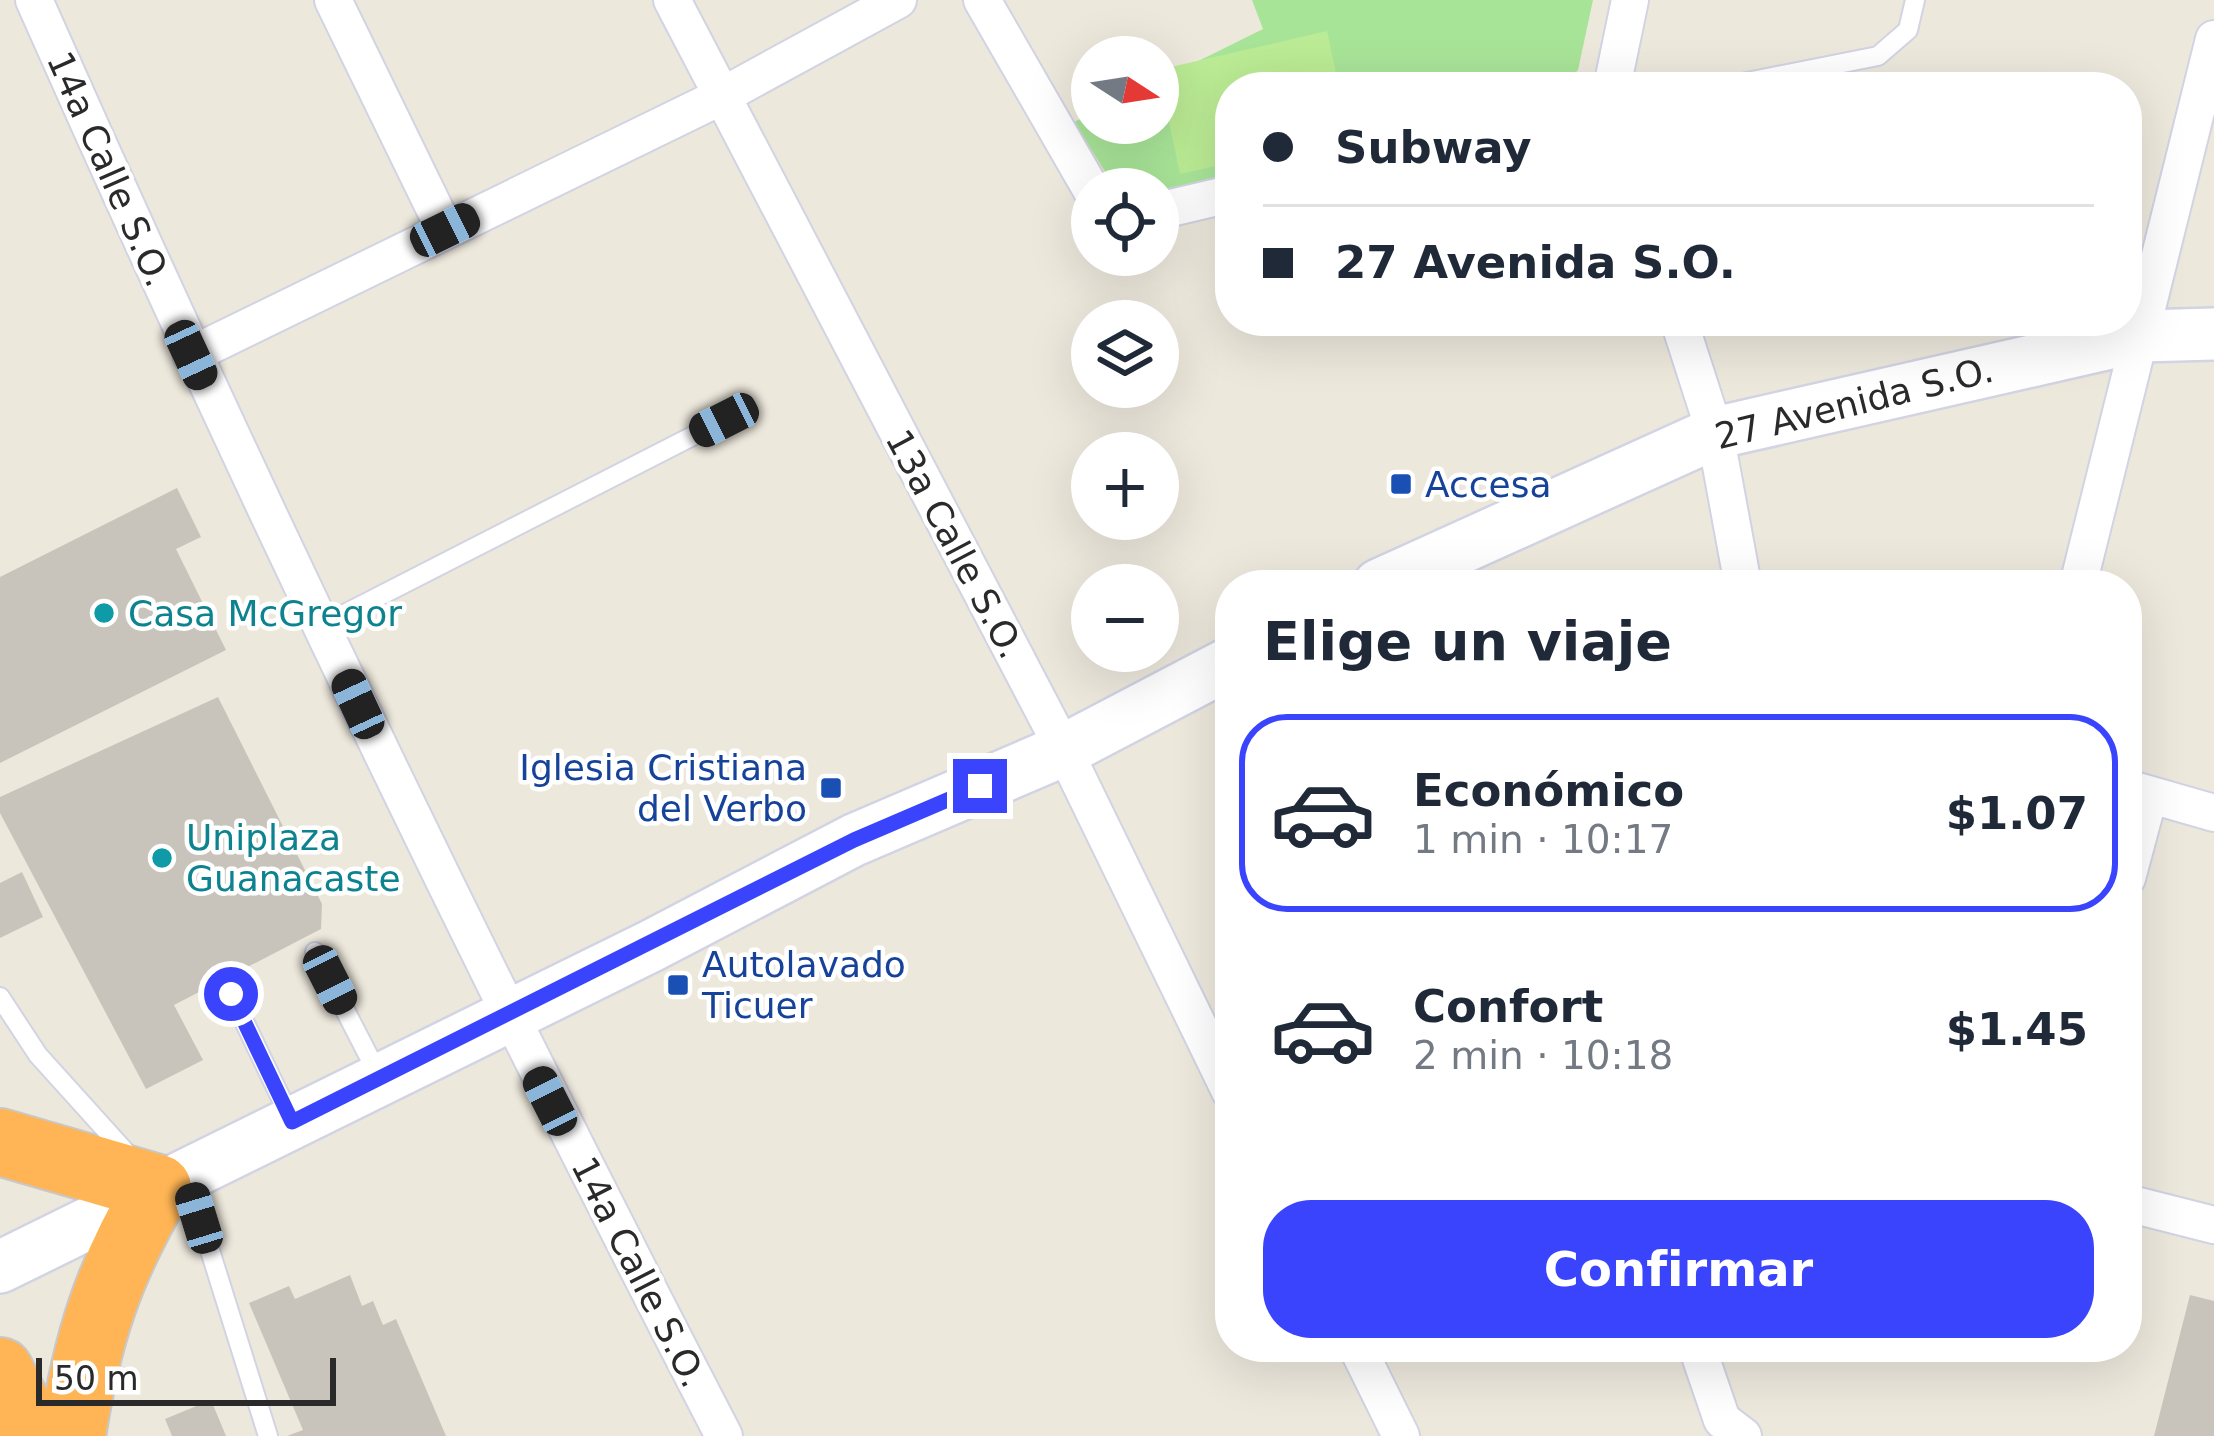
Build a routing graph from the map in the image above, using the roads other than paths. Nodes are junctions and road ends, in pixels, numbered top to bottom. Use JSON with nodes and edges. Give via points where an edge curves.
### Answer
{"nodes":[{"id":1,"x":34,"y":0,"type":"edge"},
{"id":2,"x":333,"y":0,"type":"edge"},
{"id":3,"x":672,"y":0,"type":"edge"},
{"id":4,"x":898,"y":0,"type":"edge"},
{"id":5,"x":982,"y":0,"type":"edge"},
{"id":6,"x":1630,"y":0,"type":"edge"},
{"id":7,"x":1915,"y":0,"type":"edge"},
{"id":8,"x":2214,"y":38,"type":"edge"},
{"id":9,"x":1615,"y":72,"type":"edge"},
{"id":10,"x":1797,"y":72,"type":"edge"},
{"id":11,"x":720,"y":97,"type":"junction"},
{"id":12,"x":1079,"y":168,"type":"edge"},
{"id":13,"x":1215,"y":198,"type":"edge"},
{"id":14,"x":1179,"y":207,"type":"edge"},
{"id":15,"x":445,"y":230,"type":"junction"},
{"id":16,"x":2142,"y":331,"type":"edge"},
{"id":17,"x":2214,"y":334,"type":"edge"},
{"id":18,"x":2142,"y":335,"type":"edge"},
{"id":19,"x":1684,"y":336,"type":"edge"},
{"id":20,"x":2137,"y":336,"type":"edge"},
{"id":21,"x":2141,"y":336,"type":"edge"},
{"id":22,"x":191,"y":355,"type":"junction"},
{"id":23,"x":724,"y":420,"type":"dead end"},
{"id":24,"x":1715,"y":434,"type":"junction"},
{"id":25,"x":1412,"y":570,"type":"edge"},
{"id":26,"x":1740,"y":570,"type":"edge"},
{"id":27,"x":2082,"y":570,"type":"edge"},
{"id":28,"x":321,"y":626,"type":"junction"},
{"id":29,"x":1215,"y":671,"type":"edge"},
{"id":30,"x":1064,"y":750,"type":"junction"},
{"id":31,"x":2142,"y":793,"type":"edge"},
{"id":32,"x":2214,"y":812,"type":"edge"},
{"id":33,"x":315,"y":952,"type":"dead end"},
{"id":34,"x":231,"y":994,"type":"dead end"},
{"id":35,"x":0,"y":997,"type":"edge"},
{"id":36,"x":507,"y":1017,"type":"junction"},
{"id":37,"x":1215,"y":1060,"type":"edge"},
{"id":38,"x":380,"y":1078,"type":"junction"},
{"id":39,"x":292,"y":1122,"type":"junction"},
{"id":40,"x":0,"y":1142,"type":"edge"},
{"id":41,"x":172,"y":1181,"type":"junction"},
{"id":42,"x":2142,"y":1207,"type":"edge"},
{"id":43,"x":2214,"y":1225,"type":"edge"},
{"id":44,"x":0,"y":1267,"type":"edge"},
{"id":45,"x":1364,"y":1362,"type":"edge"},
{"id":46,"x":1702,"y":1362,"type":"edge"},
{"id":47,"x":0,"y":1371,"type":"edge"},
{"id":48,"x":33,"y":1436,"type":"edge"},
{"id":49,"x":72,"y":1436,"type":"edge"},
{"id":50,"x":268,"y":1436,"type":"edge"},
{"id":51,"x":724,"y":1436,"type":"edge"},
{"id":52,"x":1401,"y":1436,"type":"edge"},
{"id":53,"x":1743,"y":1436,"type":"edge"}],
"edges":[{"from":1,"to":22,"type":"street","name":"14a Calle S.O."},
{"from":2,"to":15,"type":"street"},
{"from":3,"to":11,"type":"street","name":"13a Calle S.O."},
{"from":4,"to":11,"type":"street"},
{"from":5,"to":12,"type":"street"},
{"from":6,"to":9,"type":"street"},
{"from":7,"to":10,"type":"lane","via":[[1908,30],[1878,56]]},
{"from":8,"to":16,"type":"street"},
{"from":11,"to":15,"type":"street"},
{"from":11,"to":30,"type":"street","name":"13a Calle S.O."},
{"from":13,"to":14,"type":"street"},
{"from":15,"to":22,"type":"street"},
{"from":17,"to":18,"type":"main road","name":"27 Avenida S.O."},
{"from":19,"to":24,"type":"street"},
{"from":20,"to":24,"type":"main road","name":"27 Avenida S.O."},
{"from":21,"to":27,"type":"street"},
{"from":22,"to":28,"type":"street","name":"14a Calle S.O."},
{"from":23,"to":28,"type":"lane"},
{"from":24,"to":25,"type":"main road","name":"27 Avenida S.O."},
{"from":24,"to":26,"type":"street"},
{"from":28,"to":36,"type":"street","name":"14a Calle S.O."},
{"from":29,"to":30,"type":"main road"},
{"from":30,"to":36,"type":"main road","via":[[854,840]]},
{"from":30,"to":37,"type":"street","name":"13a Calle S.O."},
{"from":31,"to":32,"type":"street"},
{"from":33,"to":38,"type":"lane"},
{"from":34,"to":39,"type":"lane"},
{"from":35,"to":41,"type":"lane","via":[[38,1055]]},
{"from":36,"to":38,"type":"main road"},
{"from":36,"to":51,"type":"street","name":"14a Calle S.O."},
{"from":38,"to":39,"type":"main road"},
{"from":39,"to":41,"type":"main road"},
{"from":40,"to":41,"type":"highway"},
{"from":41,"to":44,"type":"main road"},
{"from":41,"to":49,"type":"highway","via":[[122,1249],[94,1318]]},
{"from":41,"to":50,"type":"lane"},
{"from":42,"to":43,"type":"street"},
{"from":45,"to":52,"type":"street"},
{"from":46,"to":53,"type":"street","via":[[1722,1420]]},
{"from":47,"to":48,"type":"highway"}]}
